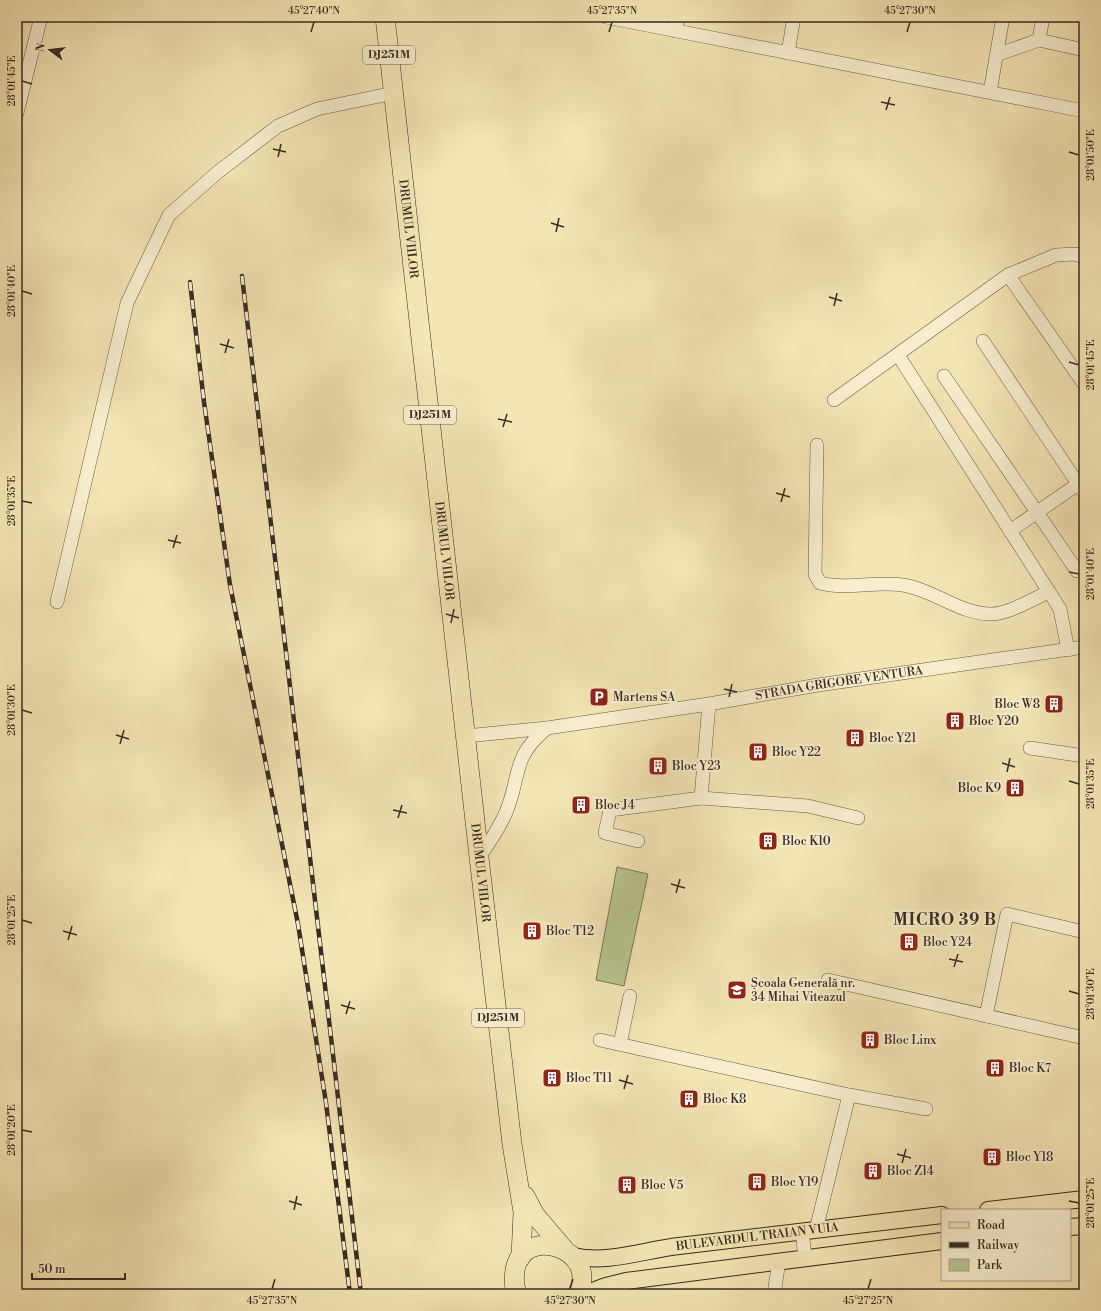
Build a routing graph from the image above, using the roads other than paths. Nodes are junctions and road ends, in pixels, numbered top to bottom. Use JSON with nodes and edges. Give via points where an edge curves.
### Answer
{"nodes":[{"id":1,"x":41,"y":17,"type":"edge"},
{"id":2,"x":385,"y":17,"type":"edge"},
{"id":3,"x":606,"y":17,"type":"edge"},
{"id":4,"x":678,"y":17,"type":"edge"},
{"id":5,"x":794,"y":17,"type":"edge"},
{"id":6,"x":1003,"y":17,"type":"edge"},
{"id":7,"x":1043,"y":17,"type":"edge"},
{"id":8,"x":675,"y":31,"type":"junction"},
{"id":9,"x":1039,"y":40,"type":"junction"},
{"id":10,"x":1084,"y":50,"type":"edge"},
{"id":11,"x":788,"y":53,"type":"junction"},
{"id":12,"x":996,"y":55,"type":"junction"},
{"id":13,"x":990,"y":92,"type":"junction"},
{"id":14,"x":394,"y":93,"type":"junction"},
{"id":15,"x":1084,"y":111,"type":"edge"},
{"id":16,"x":17,"y":113,"type":"edge"},
{"id":17,"x":1084,"y":257,"type":"edge"},
{"id":18,"x":1008,"y":275,"type":"junction"},
{"id":19,"x":983,"y":341,"type":"dead end"},
{"id":20,"x":898,"y":355,"type":"junction"},
{"id":21,"x":944,"y":376,"type":"dead end"},
{"id":22,"x":1084,"y":384,"type":"edge"},
{"id":23,"x":834,"y":400,"type":"dead end"},
{"id":24,"x":817,"y":445,"type":"dead end"},
{"id":25,"x":1081,"y":488,"type":"edge"},
{"id":26,"x":1037,"y":512,"type":"junction"},
{"id":27,"x":1010,"y":532,"type":"junction"},
{"id":28,"x":1077,"y":571,"type":"dead end"},
{"id":29,"x":1049,"y":592,"type":"junction"},
{"id":30,"x":57,"y":602,"type":"dead end"},
{"id":31,"x":1084,"y":647,"type":"edge"},
{"id":32,"x":1068,"y":650,"type":"junction"},
{"id":33,"x":709,"y":704,"type":"junction"},
{"id":34,"x":547,"y":728,"type":"junction"},
{"id":35,"x":466,"y":736,"type":"junction"},
{"id":36,"x":1030,"y":748,"type":"dead end"},
{"id":37,"x":1084,"y":756,"type":"edge"},
{"id":38,"x":701,"y":798,"type":"junction"},
{"id":39,"x":858,"y":818,"type":"dead end"},
{"id":40,"x":638,"y":841,"type":"dead end"},
{"id":41,"x":479,"y":857,"type":"junction"},
{"id":42,"x":1084,"y":932,"type":"edge"},
{"id":43,"x":828,"y":980,"type":"dead end"},
{"id":44,"x":630,"y":996,"type":"dead end"},
{"id":45,"x":986,"y":1016,"type":"junction"},
{"id":46,"x":1084,"y":1038,"type":"edge"},
{"id":47,"x":600,"y":1040,"type":"dead end"},
{"id":48,"x":620,"y":1044,"type":"junction"},
{"id":49,"x":849,"y":1095,"type":"junction"},
{"id":50,"x":926,"y":1110,"type":"dead end"},
{"id":51,"x":518,"y":1179,"type":"junction"},
{"id":52,"x":1084,"y":1199,"type":"edge"},
{"id":53,"x":997,"y":1209,"type":"edge"},
{"id":54,"x":941,"y":1215,"type":"edge"},
{"id":55,"x":1084,"y":1226,"type":"edge"},
{"id":56,"x":1071,"y":1228,"type":"edge"},
{"id":57,"x":809,"y":1230,"type":"junction"},
{"id":58,"x":941,"y":1241,"type":"edge"},
{"id":59,"x":569,"y":1253,"type":"junction"},
{"id":60,"x":521,"y":1257,"type":"junction"},
{"id":61,"x":805,"y":1258,"type":"junction"},
{"id":62,"x":779,"y":1261,"type":"junction"},
{"id":63,"x":518,"y":1294,"type":"edge"},
{"id":64,"x":578,"y":1294,"type":"edge"},
{"id":65,"x":585,"y":1294,"type":"edge"},
{"id":66,"x":774,"y":1294,"type":"edge"}],
"edges":[{"from":1,"to":16,"type":"street"},
{"from":2,"to":14,"type":"highway","name":"DRUMUL VIILOR","number":"DJ251M"},
{"from":3,"to":8,"type":"street"},
{"from":4,"to":8,"type":"street"},
{"from":5,"to":11,"type":"street"},
{"from":6,"to":12,"type":"street"},
{"from":7,"to":9,"type":"street"},
{"from":8,"to":11,"type":"street"},
{"from":9,"to":10,"type":"street"},
{"from":9,"to":12,"type":"street"},
{"from":11,"to":13,"type":"street"},
{"from":12,"to":13,"type":"street"},
{"from":13,"to":15,"type":"street"},
{"from":14,"to":30,"type":"street","via":[[317,109],[278,126],[218,172],[169,215],[127,303]]},
{"from":14,"to":35,"type":"highway","name":"DRUMUL VIILOR","number":"DJ251M"},
{"from":17,"to":18,"type":"street","via":[[1075,254],[1056,255]]},
{"from":18,"to":20,"type":"street"},
{"from":18,"to":22,"type":"street"},
{"from":19,"to":25,"type":"street"},
{"from":20,"to":23,"type":"street"},
{"from":20,"to":27,"type":"street"},
{"from":21,"to":26,"type":"street"},
{"from":24,"to":29,"type":"street","via":[[815,574],[820,583],[830,586],[903,585],[975,612],[992,614],[1008,610]]},
{"from":25,"to":26,"type":"street"},
{"from":26,"to":27,"type":"street"},
{"from":26,"to":28,"type":"street"},
{"from":27,"to":29,"type":"street"},
{"from":29,"to":32,"type":"street","via":[[1060,609]]},
{"from":31,"to":32,"type":"street","name":"STRADA GRIGORE VENTURA"},
{"from":32,"to":33,"type":"street","name":"STRADA GRIGORE VENTURA","via":[[818,685]]},
{"from":33,"to":34,"type":"street","name":"STRADA GRIGORE VENTURA"},
{"from":33,"to":38,"type":"street"},
{"from":34,"to":35,"type":"street","name":"STRADA GRIGORE VENTURA"},
{"from":34,"to":41,"type":"street","via":[[533,739],[524,751],[501,826]]},
{"from":35,"to":41,"type":"highway","name":"DRUMUL VIILOR","number":"DJ251M"},
{"from":36,"to":37,"type":"street"},
{"from":38,"to":39,"type":"street","via":[[808,806]]},
{"from":38,"to":40,"type":"street","via":[[610,810],[605,833]]},
{"from":41,"to":51,"type":"highway","name":"DRUMUL VIILOR","number":"DJ251M"},
{"from":42,"to":45,"type":"street","via":[[1007,914]]},
{"from":43,"to":45,"type":"street"},
{"from":44,"to":48,"type":"street"},
{"from":45,"to":46,"type":"street"},
{"from":47,"to":48,"type":"street"},
{"from":48,"to":49,"type":"street"},
{"from":49,"to":50,"type":"street"},
{"from":49,"to":57,"type":"street"},
{"from":51,"to":59,"type":"highway","name":"DRUMUL VIILOR","number":"DJ251M","via":[[535,1215]]},
{"from":51,"to":60,"type":"highway","name":"DRUMUL VIILOR","number":"DJ251M","via":[[524,1225]]},
{"from":52,"to":53,"type":"main road"},
{"from":54,"to":57,"type":"main road","name":"BULEVARDUL TRAIAN VUIA"},
{"from":55,"to":56,"type":"main road"},
{"from":57,"to":59,"type":"main road","name":"BULEVARDUL TRAIAN VUIA","via":[[670,1247],[603,1259],[588,1260]]},
{"from":57,"to":61,"type":"street"},
{"from":58,"to":61,"type":"main road"},
{"from":59,"to":60,"type":"highway","via":[[553,1245],[541,1245],[530,1249]]},
{"from":59,"to":64,"type":"highway","number":"DJ251M","via":[[580,1267],[582,1278]]},
{"from":60,"to":63,"type":"highway","number":"DJ251M","via":[[515,1267],[514,1279]]},
{"from":61,"to":62,"type":"main road"},
{"from":62,"to":65,"type":"main road","via":[[626,1281]]},
{"from":62,"to":66,"type":"street"}]}
